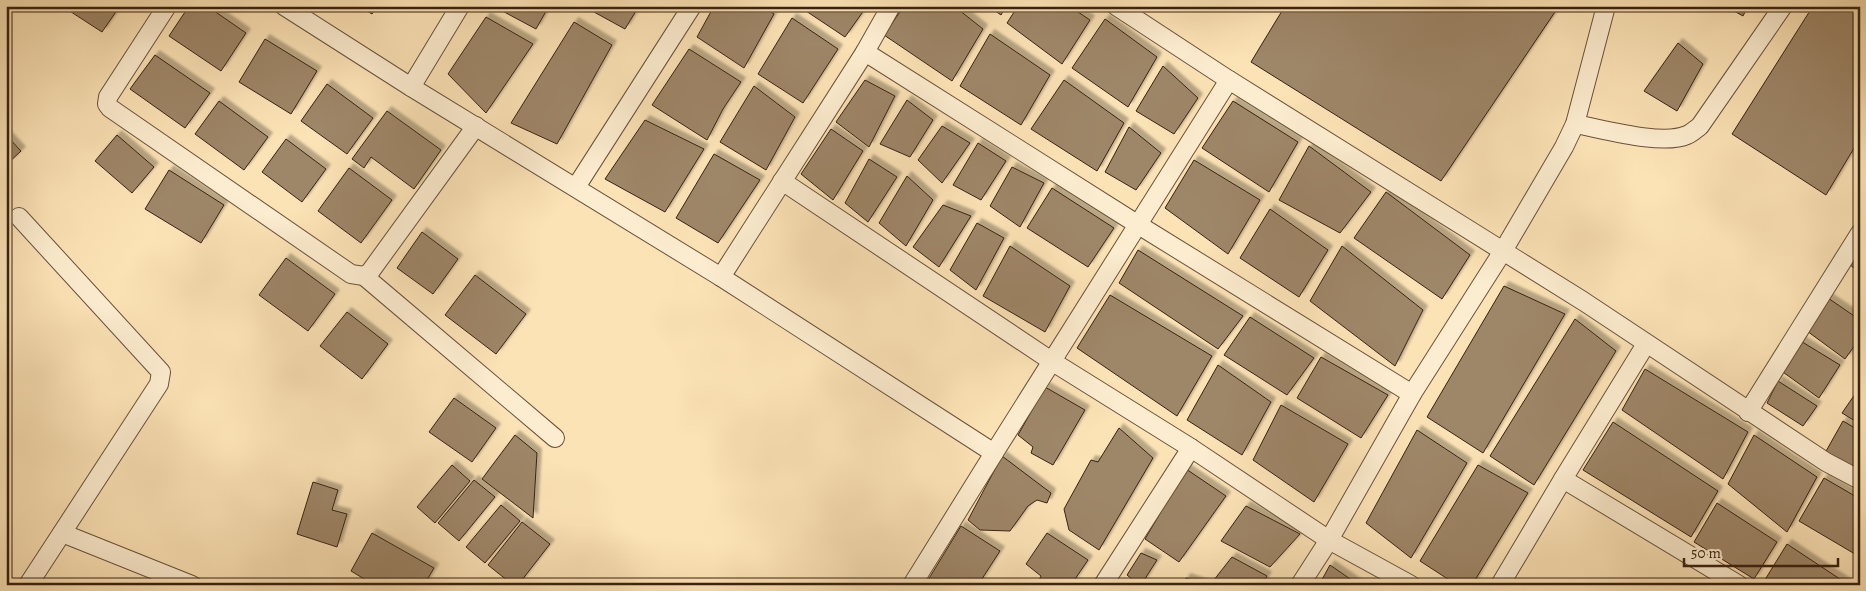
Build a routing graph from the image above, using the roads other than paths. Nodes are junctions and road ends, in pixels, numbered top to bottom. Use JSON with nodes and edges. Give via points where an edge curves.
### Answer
{"nodes":[{"id":1,"x":168,"y":6,"type":"edge"},
{"id":2,"x":284,"y":6,"type":"edge"},
{"id":3,"x":460,"y":6,"type":"edge"},
{"id":4,"x":692,"y":6,"type":"edge"},
{"id":5,"x":891,"y":6,"type":"edge"},
{"id":6,"x":1116,"y":6,"type":"edge"},
{"id":7,"x":1606,"y":6,"type":"edge"},
{"id":8,"x":1783,"y":6,"type":"edge"},
{"id":9,"x":865,"y":52,"type":"junction"},
{"id":10,"x":1229,"y":80,"type":"junction"},
{"id":11,"x":411,"y":87,"type":"junction"},
{"id":12,"x":1575,"y":124,"type":"junction"},
{"id":13,"x":476,"y":126,"type":"junction"},
{"id":14,"x":782,"y":181,"type":"junction"},
{"id":15,"x":576,"y":187,"type":"junction"},
{"id":16,"x":18,"y":217,"type":"dead end"},
{"id":17,"x":1137,"y":224,"type":"junction"},
{"id":18,"x":1860,"y":233,"type":"edge"},
{"id":19,"x":1502,"y":251,"type":"junction"},
{"id":20,"x":364,"y":276,"type":"junction"},
{"id":21,"x":720,"y":277,"type":"junction"},
{"id":22,"x":1646,"y":344,"type":"junction"},
{"id":23,"x":1053,"y":362,"type":"junction"},
{"id":24,"x":1412,"y":394,"type":"junction"},
{"id":25,"x":1748,"y":412,"type":"junction"},
{"id":26,"x":555,"y":438,"type":"dead end"},
{"id":27,"x":1191,"y":448,"type":"junction"},
{"id":28,"x":994,"y":453,"type":"junction"},
{"id":29,"x":1563,"y":479,"type":"junction"},
{"id":30,"x":1860,"y":480,"type":"edge"},
{"id":31,"x":62,"y":533,"type":"junction"},
{"id":32,"x":1329,"y":540,"type":"junction"},
{"id":33,"x":1734,"y":583,"type":"edge"},
{"id":34,"x":28,"y":585,"type":"edge"},
{"id":35,"x":192,"y":585,"type":"edge"},
{"id":36,"x":912,"y":585,"type":"edge"},
{"id":37,"x":1103,"y":585,"type":"edge"},
{"id":38,"x":1300,"y":585,"type":"edge"},
{"id":39,"x":1412,"y":585,"type":"edge"},
{"id":40,"x":1500,"y":585,"type":"edge"}],
"edges":[{"from":1,"to":20,"type":"street","via":[[106,104],[351,274]]},
{"from":2,"to":11,"type":"street"},
{"from":3,"to":11,"type":"street"},
{"from":4,"to":15,"type":"street"},
{"from":5,"to":9,"type":"street"},
{"from":6,"to":10,"type":"street"},
{"from":7,"to":12,"type":"street"},
{"from":8,"to":12,"type":"street","via":[[1700,126],[1687,135],[1642,137]]},
{"from":9,"to":14,"type":"street"},
{"from":9,"to":17,"type":"street"},
{"from":10,"to":17,"type":"street"},
{"from":10,"to":19,"type":"street"},
{"from":11,"to":13,"type":"street"},
{"from":12,"to":19,"type":"street","via":[[1550,173]]},
{"from":13,"to":15,"type":"street"},
{"from":13,"to":20,"type":"street"},
{"from":14,"to":21,"type":"street"},
{"from":14,"to":23,"type":"street"},
{"from":15,"to":21,"type":"street"},
{"from":16,"to":31,"type":"street","via":[[161,372],[159,384]]},
{"from":17,"to":23,"type":"street"},
{"from":17,"to":24,"type":"street"},
{"from":18,"to":25,"type":"street"},
{"from":19,"to":22,"type":"street"},
{"from":19,"to":24,"type":"street"},
{"from":20,"to":26,"type":"street"},
{"from":21,"to":28,"type":"street"},
{"from":22,"to":25,"type":"street"},
{"from":22,"to":29,"type":"street"},
{"from":23,"to":27,"type":"street"},
{"from":23,"to":28,"type":"street"},
{"from":24,"to":32,"type":"street"},
{"from":25,"to":30,"type":"street"},
{"from":27,"to":32,"type":"street"},
{"from":27,"to":37,"type":"street"},
{"from":28,"to":36,"type":"street"},
{"from":29,"to":33,"type":"street"},
{"from":29,"to":40,"type":"street"},
{"from":31,"to":34,"type":"street"},
{"from":31,"to":35,"type":"street"},
{"from":32,"to":38,"type":"street"},
{"from":32,"to":39,"type":"street"}]}
